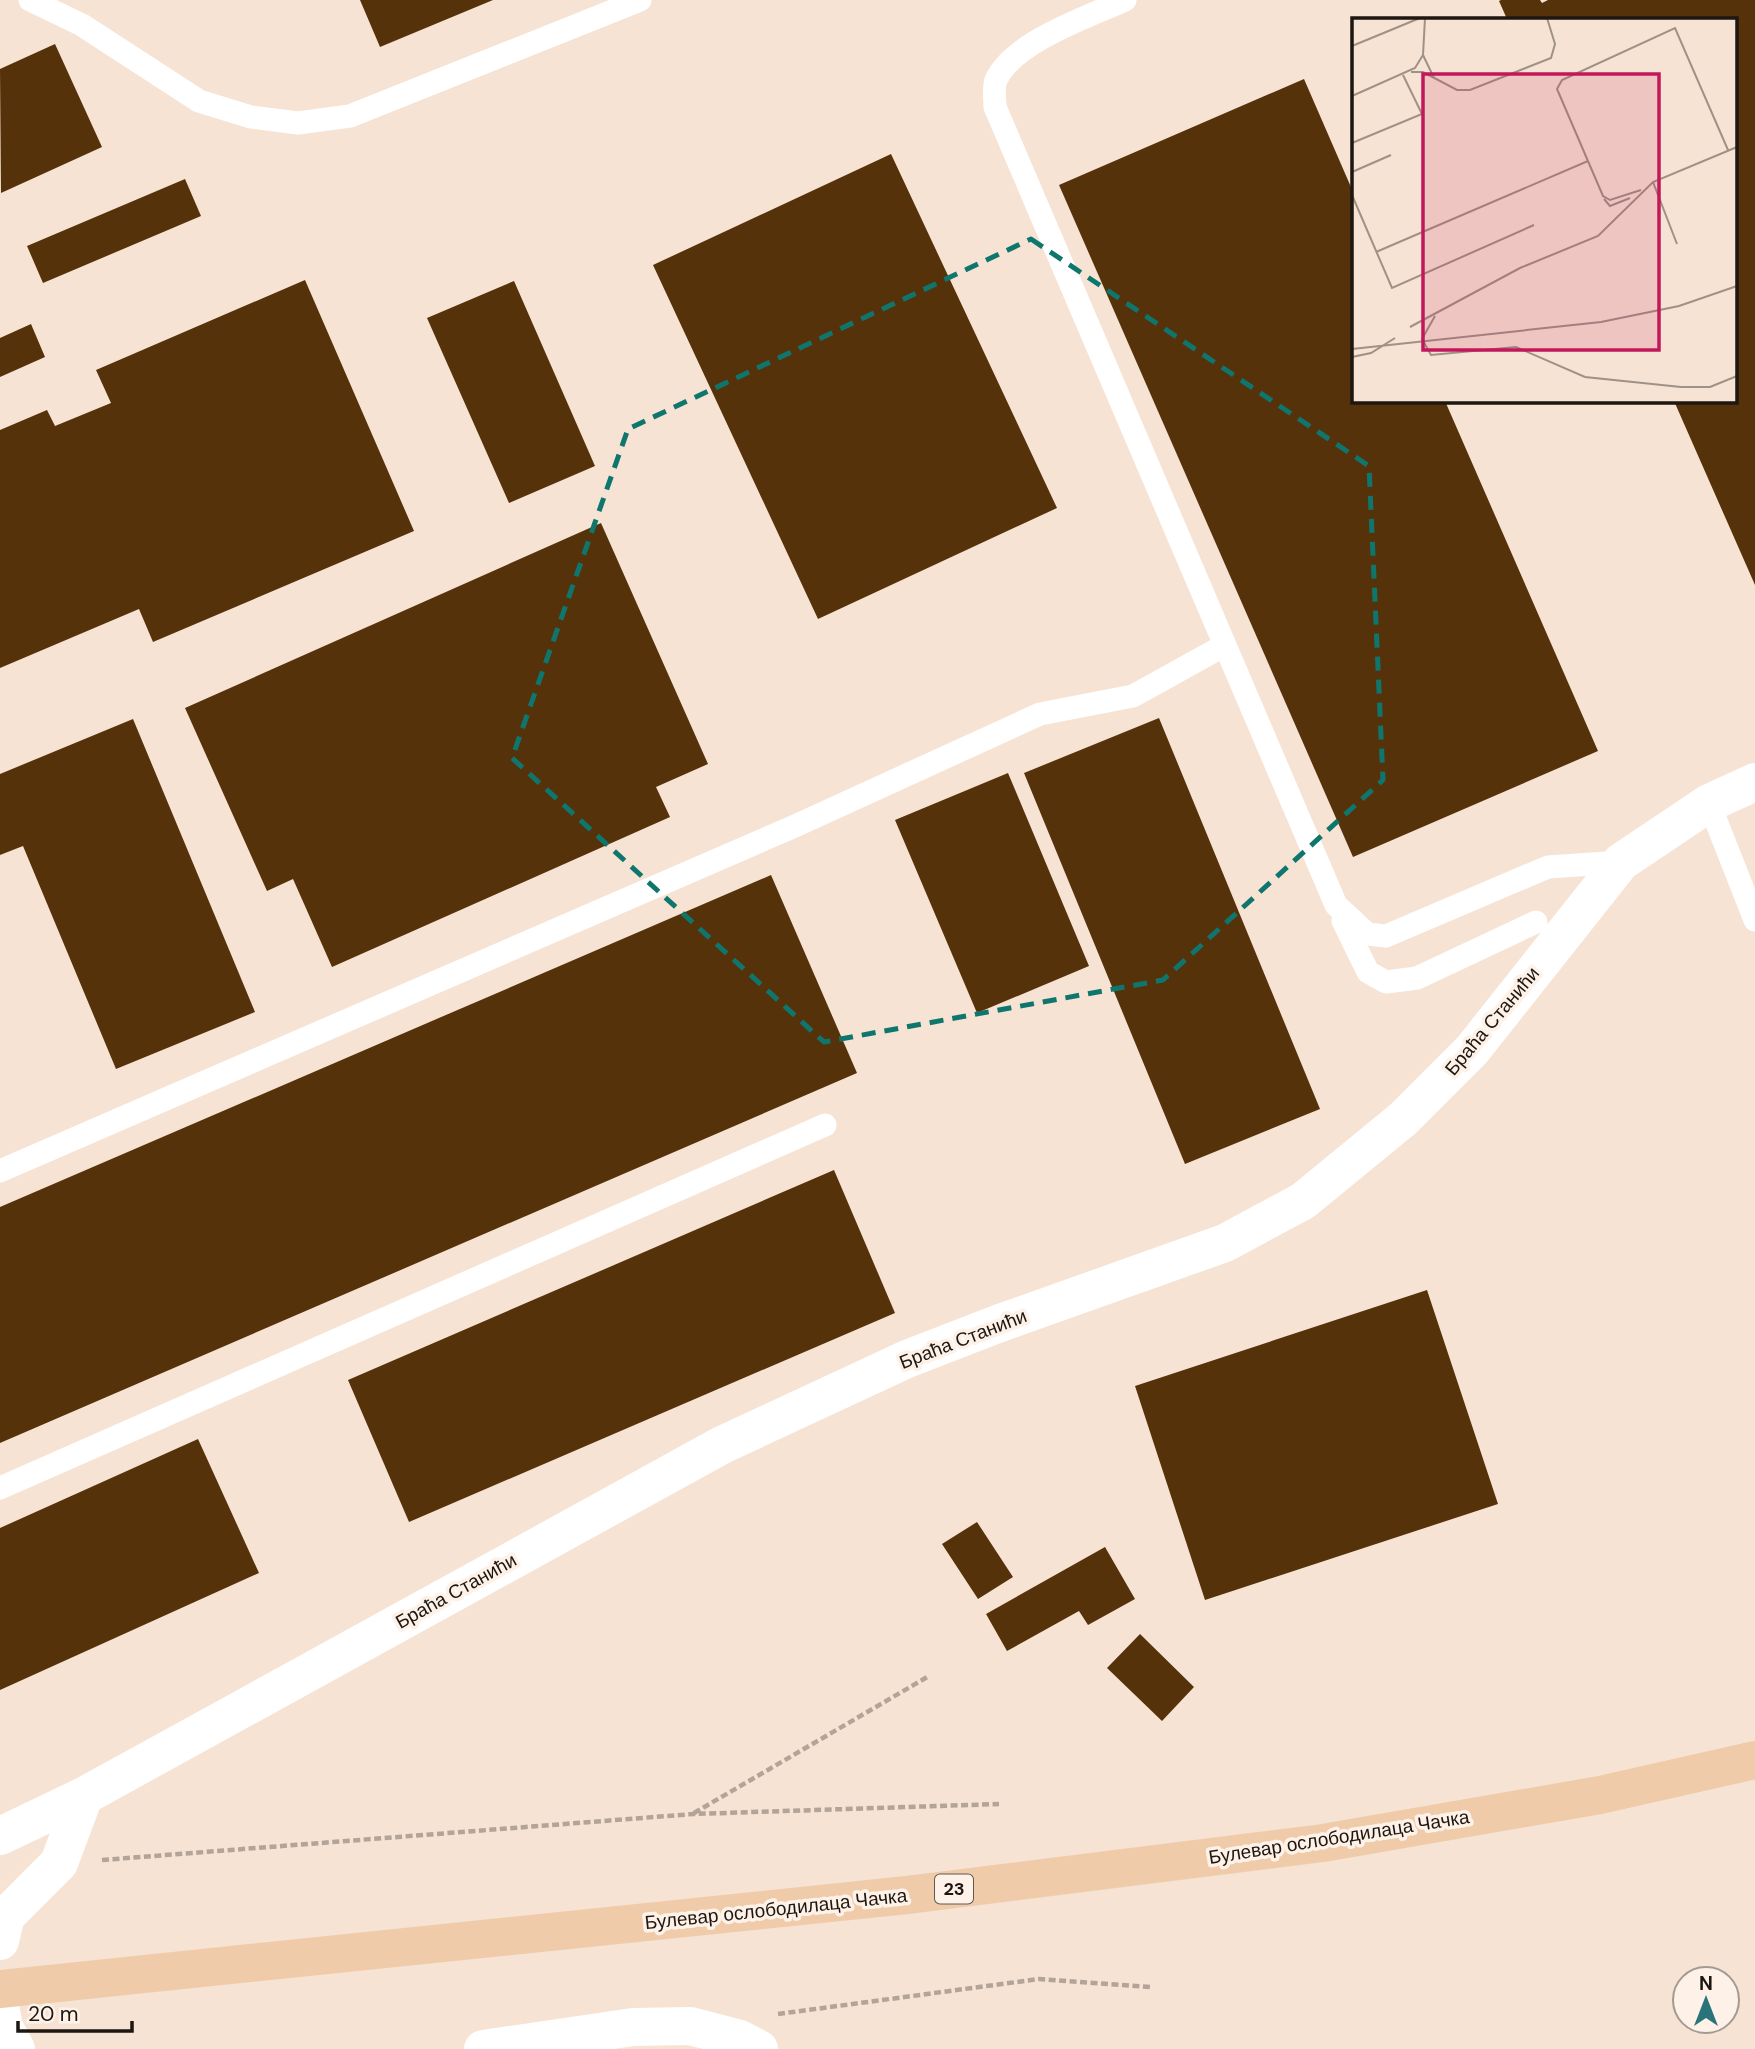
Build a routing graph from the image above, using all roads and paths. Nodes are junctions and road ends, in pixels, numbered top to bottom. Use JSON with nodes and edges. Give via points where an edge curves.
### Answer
{"nodes":[{"id":1,"x":30,"y":0,"type":"edge"},
{"id":2,"x":69,"y":0,"type":"edge"},
{"id":3,"x":640,"y":0,"type":"edge"},
{"id":4,"x":1125,"y":0,"type":"edge"},
{"id":5,"x":82,"y":24,"type":"junction"},
{"id":6,"x":1225,"y":645,"type":"junction"},
{"id":7,"x":1755,"y":782,"type":"edge"},
{"id":8,"x":1709,"y":803,"type":"junction"},
{"id":9,"x":1621,"y":862,"type":"junction"},
{"id":10,"x":1336,"y":905,"type":"junction"},
{"id":11,"x":1755,"y":920,"type":"edge"},
{"id":12,"x":1536,"y":922,"type":"dead end"},
{"id":13,"x":825,"y":1125,"type":"dead end"},
{"id":14,"x":0,"y":1171,"type":"edge"},
{"id":15,"x":0,"y":1488,"type":"edge"},
{"id":16,"x":929,"y":1676,"type":"dead end"},
{"id":17,"x":1755,"y":1760,"type":"edge"},
{"id":18,"x":84,"y":1796,"type":"junction"},
{"id":19,"x":999,"y":1804,"type":"dead end"},
{"id":20,"x":693,"y":1814,"type":"junction"},
{"id":21,"x":0,"y":1836,"type":"edge"},
{"id":22,"x":59,"y":1864,"type":"junction"},
{"id":23,"x":0,"y":1941,"type":"edge"},
{"id":24,"x":1152,"y":1987,"type":"dead end"},
{"id":25,"x":0,"y":1989,"type":"edge"},
{"id":26,"x":0,"y":2006,"type":"edge"},
{"id":27,"x":764,"y":2032,"type":"edge"},
{"id":28,"x":16,"y":2049,"type":"edge"},
{"id":29,"x":483,"y":2049,"type":"edge"}],
"edges":[{"from":1,"to":5,"type":"lane"},
{"from":2,"to":5,"type":"lane"},
{"from":3,"to":5,"type":"lane","via":[[351,116],[298,123],[251,117],[199,101]]},
{"from":4,"to":6,"type":"lane","via":[[1031,43],[995,81],[995,107]]},
{"from":6,"to":10,"type":"lane"},
{"from":6,"to":14,"type":"lane","via":[[1133,696],[1040,713],[795,826]]},
{"from":7,"to":8,"type":"street","name":"Браћа Станићи"},
{"from":8,"to":9,"type":"street","name":"Браћа Станићи"},
{"from":8,"to":11,"type":"lane"},
{"from":9,"to":10,"type":"lane","via":[[1548,867],[1386,936],[1367,934]]},
{"from":9,"to":18,"type":"street","name":"Браћа Станићи","via":[[1472,1050],[1403,1119],[1303,1201],[1225,1243],[907,1359],[722,1444]]},
{"from":10,"to":12,"type":"lane","via":[[1368,972],[1386,982],[1417,978]]},
{"from":13,"to":15,"type":"lane"},
{"from":16,"to":20,"type":"path"},
{"from":17,"to":25,"type":"main road","name":"Булевар ослободилаца Чачка","number":"23","via":[[1600,1795],[1323,1843],[806,1907]]},
{"from":18,"to":21,"type":"street","name":"Браћа Станићи"},
{"from":18,"to":22,"type":"street"},
{"from":19,"to":20,"type":"path"},
{"from":20,"to":22,"type":"path"},
{"from":22,"to":23,"type":"street","via":[[6,1916]]},
{"from":24,"to":27,"type":"path","via":[[1039,1979]]},
{"from":26,"to":28,"type":"street"},
{"from":27,"to":29,"type":"street","via":[[740,2039],[690,2026],[633,2027]]}]}
